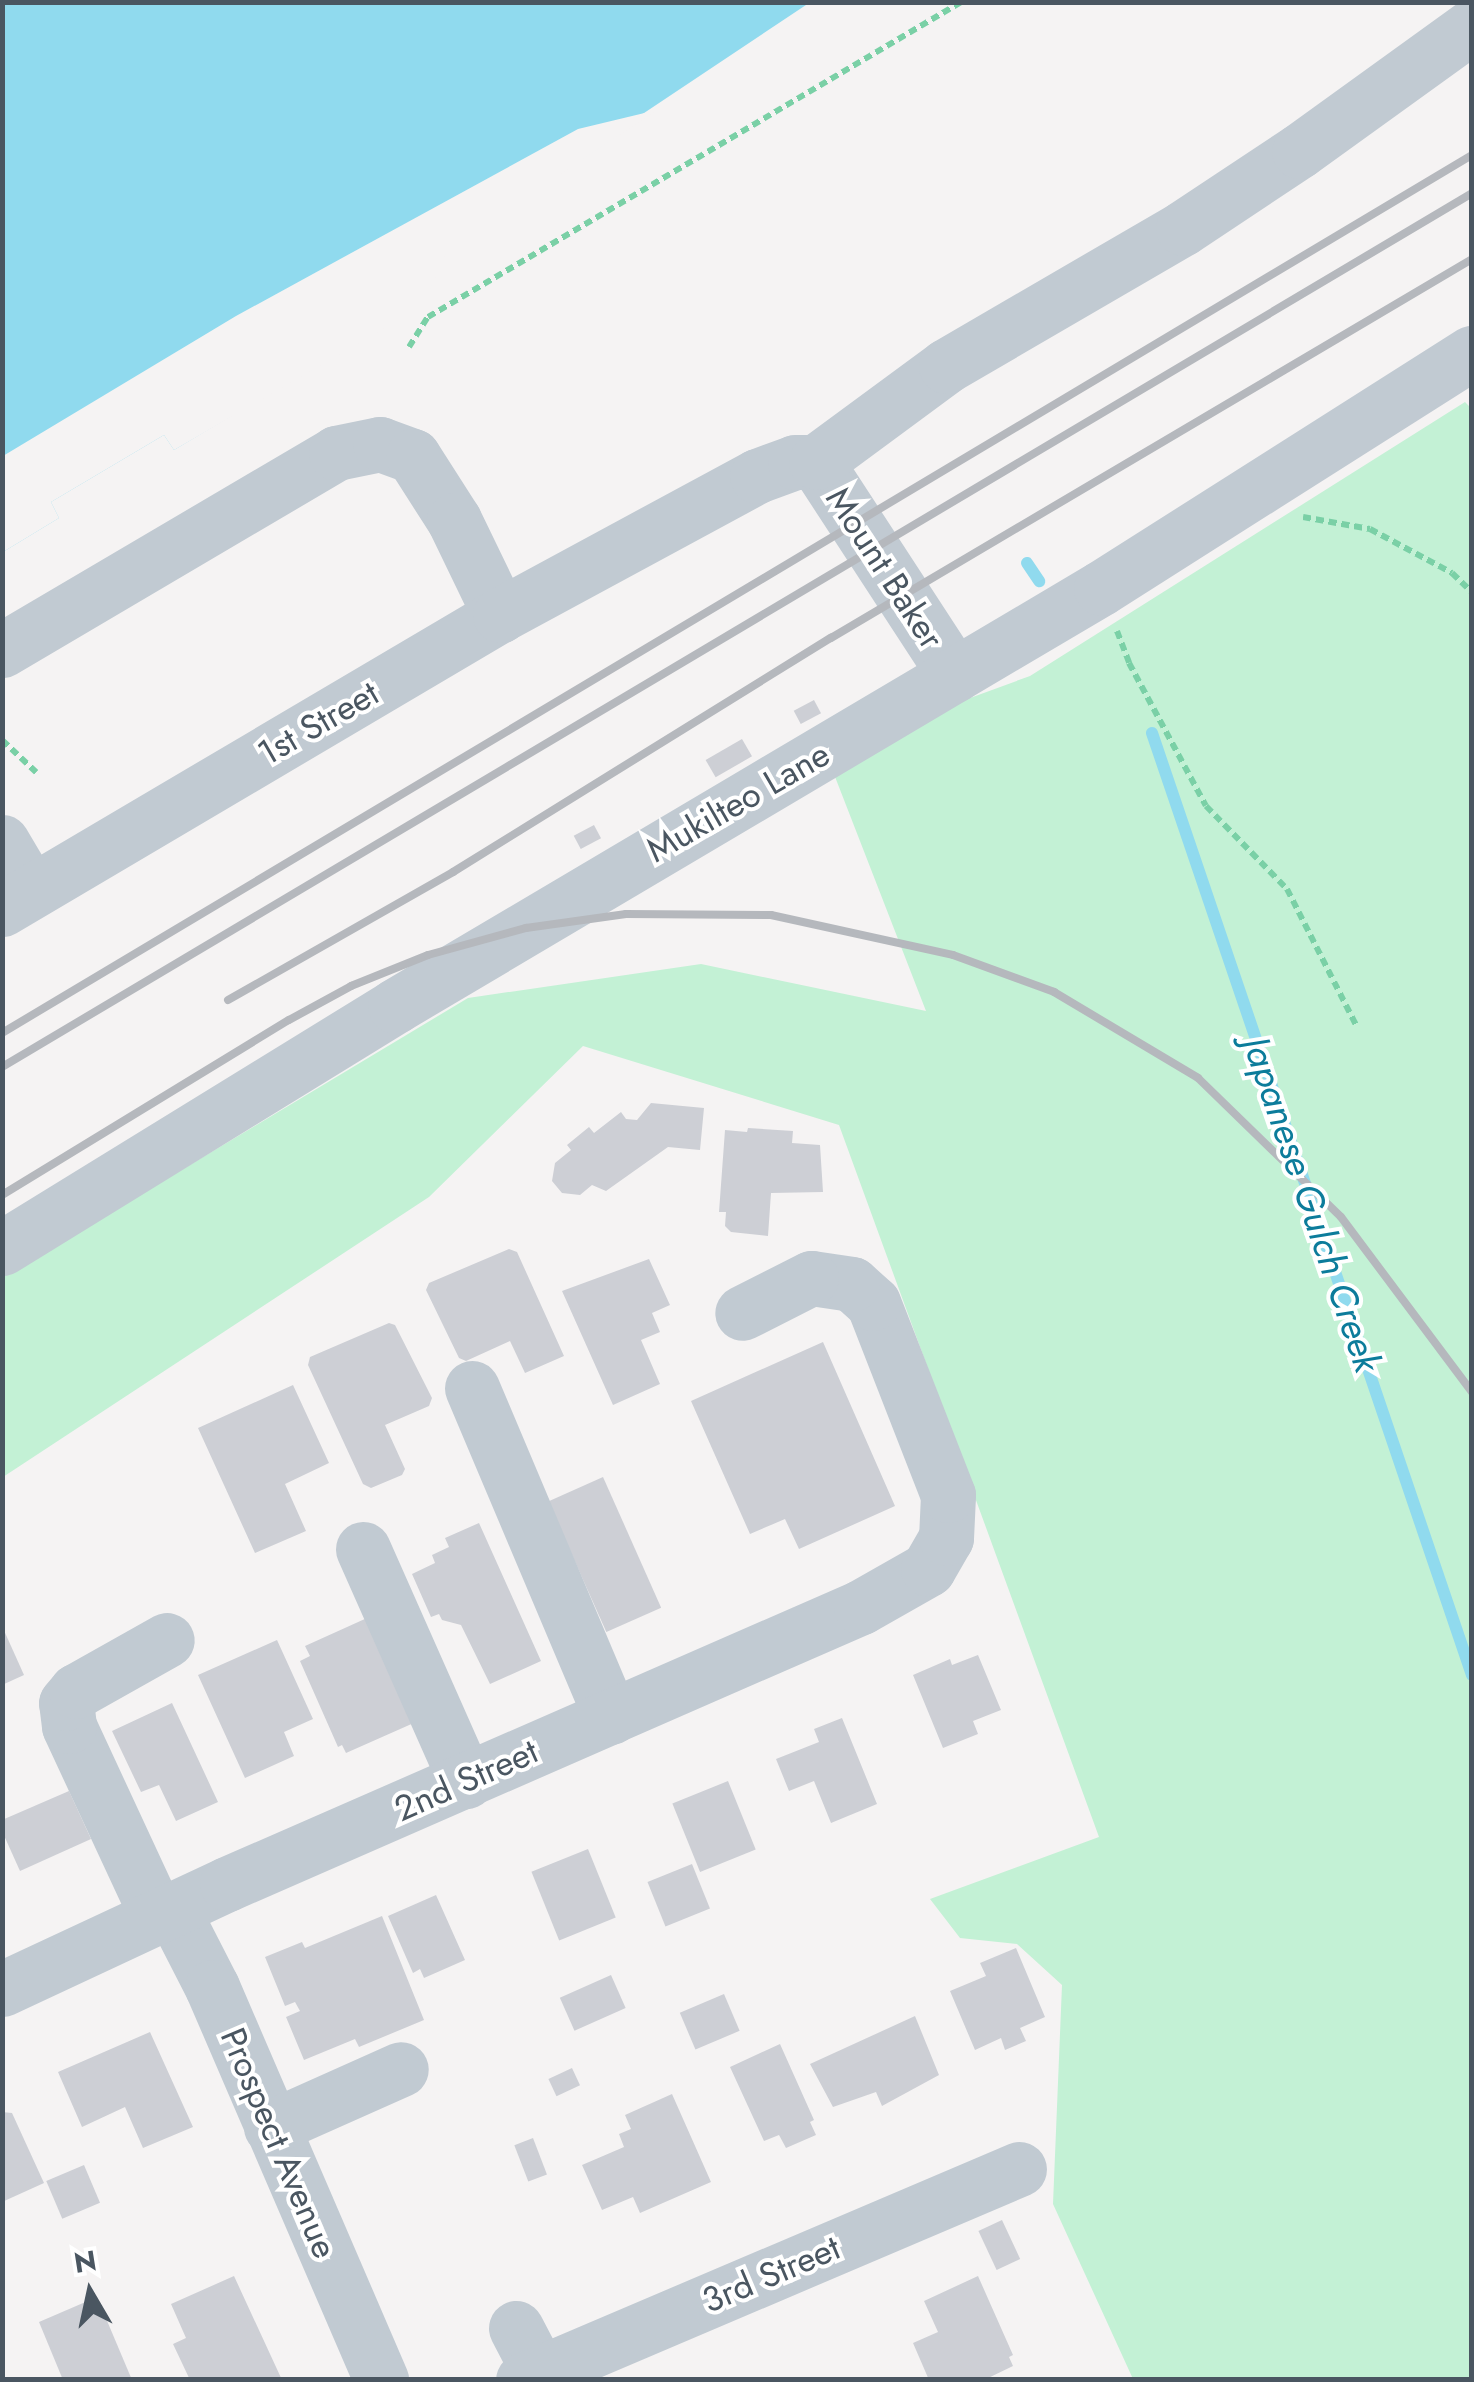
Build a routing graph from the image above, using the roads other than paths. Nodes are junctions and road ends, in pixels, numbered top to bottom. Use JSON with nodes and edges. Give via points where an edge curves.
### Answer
{"nodes":[{"id":1,"x":1472,"y":26,"type":"edge"},
{"id":2,"x":1472,"y":353,"type":"edge"},
{"id":3,"x":816,"y":462,"type":"junction"},
{"id":4,"x":500,"y":616,"type":"junction"},
{"id":5,"x":2,"y":650,"type":"edge"},
{"id":6,"x":955,"y":674,"type":"junction"},
{"id":7,"x":2,"y":842,"type":"edge"},
{"id":8,"x":17,"y":900,"type":"edge"},
{"id":9,"x":2,"y":1248,"type":"edge"},
{"id":10,"x":742,"y":1313,"type":"dead end"},
{"id":11,"x":472,"y":1388,"type":"dead end"},
{"id":12,"x":363,"y":1549,"type":"dead end"},
{"id":13,"x":167,"y":1640,"type":"dead end"},
{"id":14,"x":611,"y":1716,"type":"junction"},
{"id":15,"x":466,"y":1781,"type":"junction"},
{"id":16,"x":164,"y":1912,"type":"junction"},
{"id":17,"x":2,"y":1989,"type":"edge"},
{"id":18,"x":401,"y":2069,"type":"dead end"},
{"id":19,"x":271,"y":2127,"type":"junction"},
{"id":20,"x":1019,"y":2169,"type":"dead end"},
{"id":21,"x":526,"y":2360,"type":"edge"},
{"id":22,"x":381,"y":2380,"type":"edge"}],
"edges":[{"from":1,"to":3,"type":"street","via":[[1299,152],[946,366]]},
{"from":2,"to":6,"type":"street","name":"Mukilteo Lane"},
{"from":3,"to":4,"type":"street","name":"1st Street","via":[[758,476]]},
{"from":3,"to":6,"type":"street","name":"Mount Baker"},
{"from":4,"to":5,"type":"street","via":[[454,520],[413,456],[380,444],[336,452]]},
{"from":4,"to":8,"type":"street","name":"1st Street"},
{"from":6,"to":9,"type":"street","name":"Mukilteo Lane"},
{"from":7,"to":8,"type":"street"},
{"from":10,"to":14,"type":"street","name":"2nd Street","via":[[811,1278],[852,1284],[872,1304],[948,1495],[946,1538],[928,1570],[861,1606],[757,1633]]},
{"from":11,"to":14,"type":"street"},
{"from":12,"to":15,"type":"street"},
{"from":13,"to":16,"type":"street","name":"Prospect Avenue","via":[[66,1703],[69,1726]]},
{"from":14,"to":15,"type":"street","name":"2nd Street"},
{"from":15,"to":16,"type":"street","name":"2nd Street"},
{"from":16,"to":17,"type":"street","name":"2nd Street"},
{"from":16,"to":19,"type":"street","name":"Prospect Avenue","via":[[212,1987]]},
{"from":18,"to":19,"type":"street"},
{"from":19,"to":22,"type":"street","name":"Prospect Avenue"},
{"from":20,"to":21,"type":"street","name":"3rd Street"}]}
